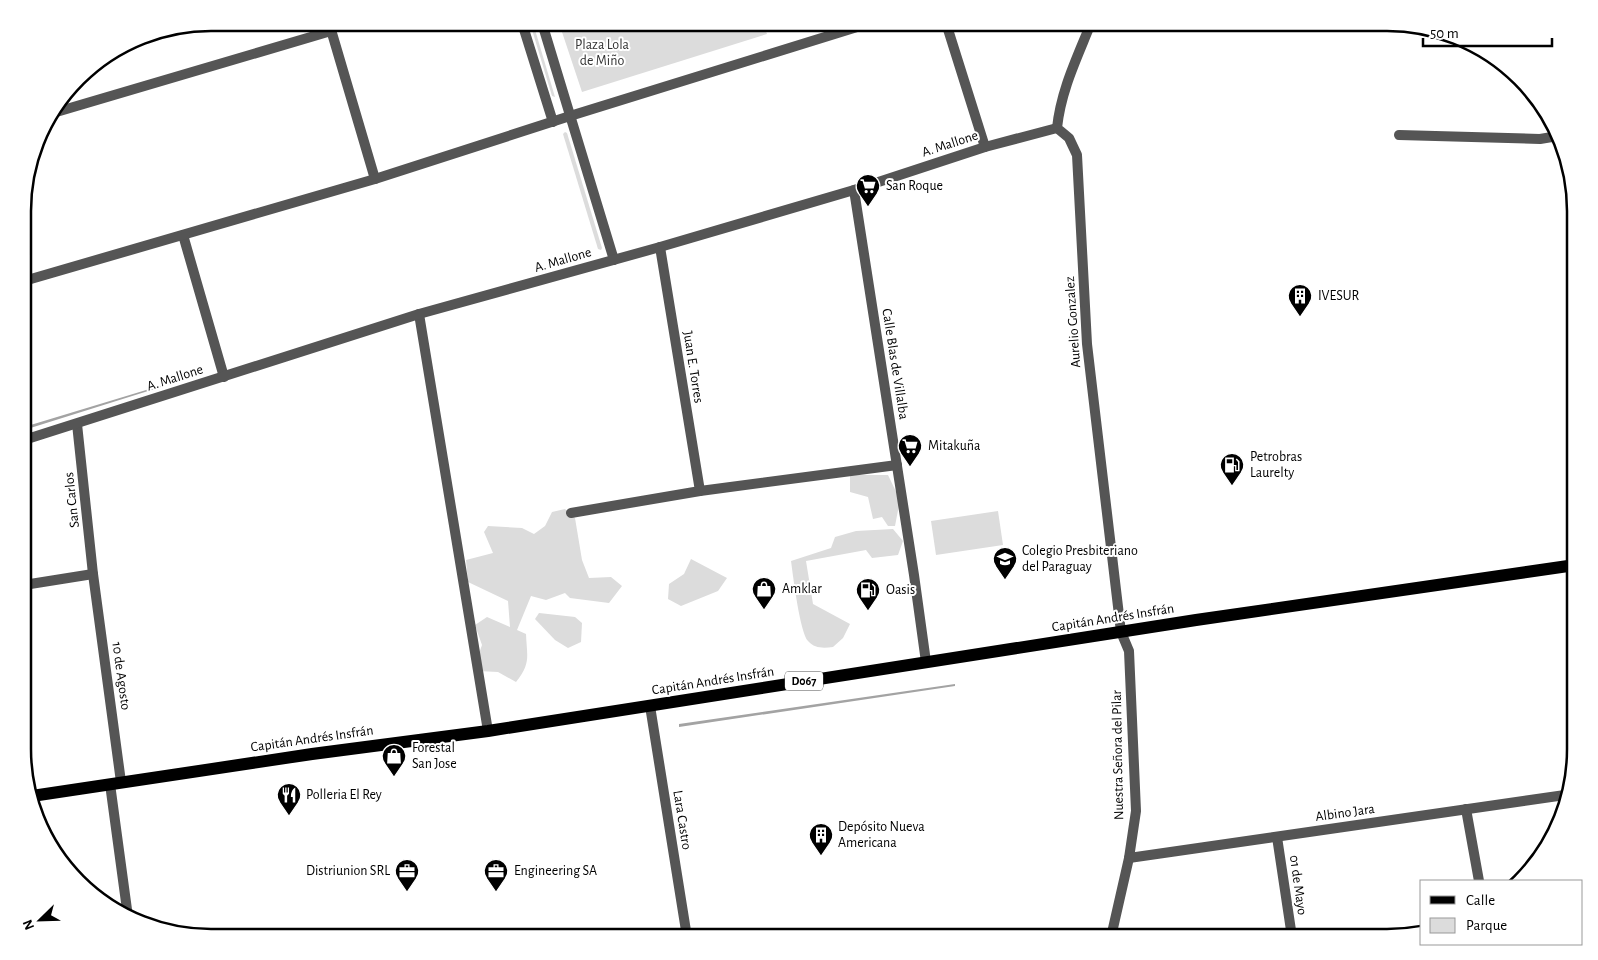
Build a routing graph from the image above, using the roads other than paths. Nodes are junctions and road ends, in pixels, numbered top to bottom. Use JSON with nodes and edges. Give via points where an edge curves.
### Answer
{"nodes":[{"id":1,"x":317,"y":31,"type":"edge"},
{"id":2,"x":331,"y":31,"type":"edge"},
{"id":3,"x":525,"y":31,"type":"edge"},
{"id":4,"x":545,"y":31,"type":"edge"},
{"id":5,"x":841,"y":31,"type":"edge"},
{"id":6,"x":949,"y":31,"type":"edge"},
{"id":7,"x":1087,"y":31,"type":"edge"},
{"id":8,"x":63,"y":110,"type":"edge"},
{"id":9,"x":570,"y":116,"type":"junction"},
{"id":10,"x":553,"y":122,"type":"junction"},
{"id":11,"x":1057,"y":128,"type":"junction"},
{"id":12,"x":1399,"y":135,"type":"dead end"},
{"id":13,"x":1551,"y":137,"type":"edge"},
{"id":14,"x":985,"y":147,"type":"junction"},
{"id":15,"x":375,"y":179,"type":"junction"},
{"id":16,"x":854,"y":190,"type":"junction"},
{"id":17,"x":182,"y":235,"type":"junction"},
{"id":18,"x":660,"y":247,"type":"junction"},
{"id":19,"x":614,"y":260,"type":"junction"},
{"id":20,"x":31,"y":279,"type":"edge"},
{"id":21,"x":419,"y":314,"type":"junction"},
{"id":22,"x":224,"y":377,"type":"junction"},
{"id":23,"x":77,"y":424,"type":"junction"},
{"id":24,"x":31,"y":438,"type":"edge"},
{"id":25,"x":897,"y":465,"type":"junction"},
{"id":26,"x":700,"y":491,"type":"junction"},
{"id":27,"x":571,"y":513,"type":"dead end"},
{"id":28,"x":1567,"y":566,"type":"edge"},
{"id":29,"x":93,"y":574,"type":"junction"},
{"id":30,"x":31,"y":584,"type":"edge"},
{"id":31,"x":1121,"y":632,"type":"junction"},
{"id":32,"x":926,"y":662,"type":"junction"},
{"id":33,"x":650,"y":706,"type":"junction"},
{"id":34,"x":488,"y":732,"type":"junction"},
{"id":35,"x":116,"y":783,"type":"junction"},
{"id":36,"x":37,"y":795,"type":"edge"},
{"id":37,"x":1561,"y":796,"type":"edge"},
{"id":38,"x":1466,"y":809,"type":"junction"},
{"id":39,"x":1277,"y":836,"type":"junction"},
{"id":40,"x":1130,"y":858,"type":"junction"},
{"id":41,"x":1479,"y":880,"type":"edge"},
{"id":42,"x":127,"y":908,"type":"edge"},
{"id":43,"x":686,"y":929,"type":"edge"},
{"id":44,"x":1113,"y":929,"type":"edge"},
{"id":45,"x":1291,"y":929,"type":"edge"}],
"edges":[{"from":1,"to":8,"type":"street"},
{"from":2,"to":15,"type":"street"},
{"from":3,"to":10,"type":"street"},
{"from":4,"to":9,"type":"street"},
{"from":5,"to":9,"type":"street"},
{"from":6,"to":14,"type":"street"},
{"from":7,"to":11,"type":"street","via":[[1064,89]]},
{"from":9,"to":10,"type":"street"},
{"from":9,"to":19,"type":"street"},
{"from":10,"to":15,"type":"street"},
{"from":11,"to":14,"type":"street","name":"A. Mallone"},
{"from":11,"to":31,"type":"street","name":"Aurelio Gonzalez","via":[[1069,138],[1077,155],[1087,344]]},
{"from":12,"to":13,"type":"street"},
{"from":14,"to":16,"type":"street","name":"A. Mallone"},
{"from":15,"to":17,"type":"street"},
{"from":16,"to":18,"type":"street","name":"A. Mallone"},
{"from":16,"to":25,"type":"street","name":"Calle Blas de Villalba"},
{"from":17,"to":20,"type":"street"},
{"from":17,"to":22,"type":"street"},
{"from":18,"to":19,"type":"street","name":"A. Mallone"},
{"from":18,"to":26,"type":"street","name":"Juan E. Torres"},
{"from":19,"to":21,"type":"street","name":"A. Mallone"},
{"from":21,"to":22,"type":"street","name":"A. Mallone"},
{"from":21,"to":34,"type":"street"},
{"from":22,"to":23,"type":"street","name":"A. Mallone"},
{"from":23,"to":24,"type":"street","name":"A. Mallone"},
{"from":23,"to":29,"type":"street","name":"San Carlos"},
{"from":25,"to":26,"type":"street"},
{"from":25,"to":32,"type":"street","name":"Calle Blas de Villalba"},
{"from":26,"to":27,"type":"street"},
{"from":28,"to":31,"type":"main road","name":"Capitán Andrés Insfrán","number":"D067"},
{"from":29,"to":30,"type":"street"},
{"from":29,"to":35,"type":"street","name":"10 de Agosto"},
{"from":31,"to":32,"type":"main road","name":"Capitán Andrés Insfrán","number":"D067"},
{"from":31,"to":40,"type":"street","name":"Nuestra Señora del Pilar","via":[[1129,651],[1136,812]]},
{"from":32,"to":33,"type":"main road","name":"Capitán Andrés Insfrán","number":"D067"},
{"from":33,"to":34,"type":"main road","name":"Capitán Andrés Insfrán","number":"D067"},
{"from":33,"to":43,"type":"street","name":"Lara Castro"},
{"from":34,"to":35,"type":"main road","name":"Capitán Andrés Insfrán","number":"D067"},
{"from":35,"to":36,"type":"main road","name":"Capitán Andrés Insfrán","number":"D067"},
{"from":35,"to":42,"type":"street","name":"10 de Agosto"},
{"from":37,"to":38,"type":"street","name":"Albino Jara"},
{"from":38,"to":39,"type":"street","name":"Albino Jara"},
{"from":38,"to":41,"type":"street"},
{"from":39,"to":40,"type":"street","name":"Albino Jara"},
{"from":39,"to":45,"type":"street","name":"01 de Mayo"},
{"from":40,"to":44,"type":"street","name":"Nuestra Señora del Pilar"}]}
